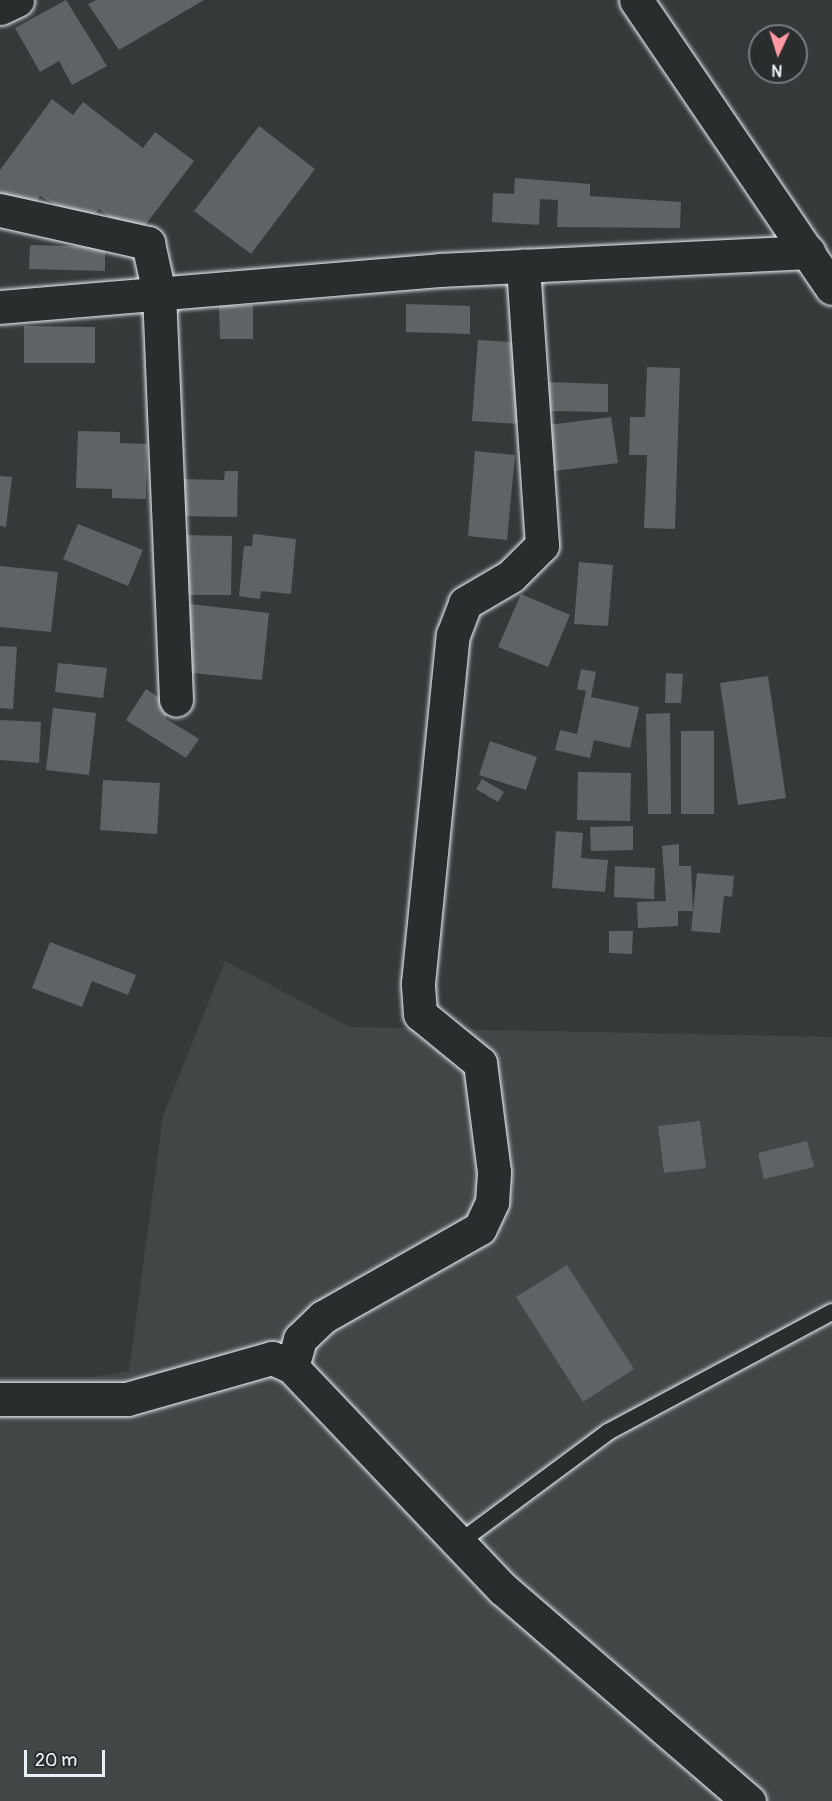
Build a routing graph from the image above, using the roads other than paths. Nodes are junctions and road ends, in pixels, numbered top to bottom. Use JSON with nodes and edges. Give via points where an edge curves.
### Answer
{"nodes":[{"id":1,"x":17,"y":0,"type":"edge"},
{"id":2,"x":636,"y":0,"type":"edge"},
{"id":3,"x":0,"y":8,"type":"edge"},
{"id":4,"x":0,"y":210,"type":"edge"},
{"id":5,"x":809,"y":252,"type":"junction"},
{"id":6,"x":523,"y":266,"type":"junction"},
{"id":7,"x":832,"y":288,"type":"edge"},
{"id":8,"x":159,"y":293,"type":"junction"},
{"id":9,"x":0,"y":307,"type":"edge"},
{"id":10,"x":176,"y":700,"type":"dead end"},
{"id":11,"x":832,"y":1312,"type":"edge"},
{"id":12,"x":292,"y":1367,"type":"junction"},
{"id":13,"x":0,"y":1399,"type":"edge"},
{"id":14,"x":460,"y":1542,"type":"junction"},
{"id":15,"x":749,"y":1801,"type":"edge"}],
"edges":[{"from":1,"to":3,"type":"street"},
{"from":2,"to":5,"type":"street"},
{"from":4,"to":8,"type":"street","via":[[148,243]]},
{"from":5,"to":6,"type":"street"},
{"from":5,"to":7,"type":"street"},
{"from":6,"to":8,"type":"street"},
{"from":6,"to":12,"type":"street","via":[[542,545],[511,576],[465,603],[453,635],[418,983],[420,1014],[480,1063],[495,1172],[492,1202],[480,1228],[324,1317],[300,1339]]},
{"from":8,"to":9,"type":"street"},
{"from":8,"to":10,"type":"street"},
{"from":11,"to":14,"type":"lane","via":[[608,1432]]},
{"from":12,"to":13,"type":"street","via":[[272,1358],[127,1399]]},
{"from":12,"to":14,"type":"street"},
{"from":14,"to":15,"type":"street","via":[[504,1589]]}]}
